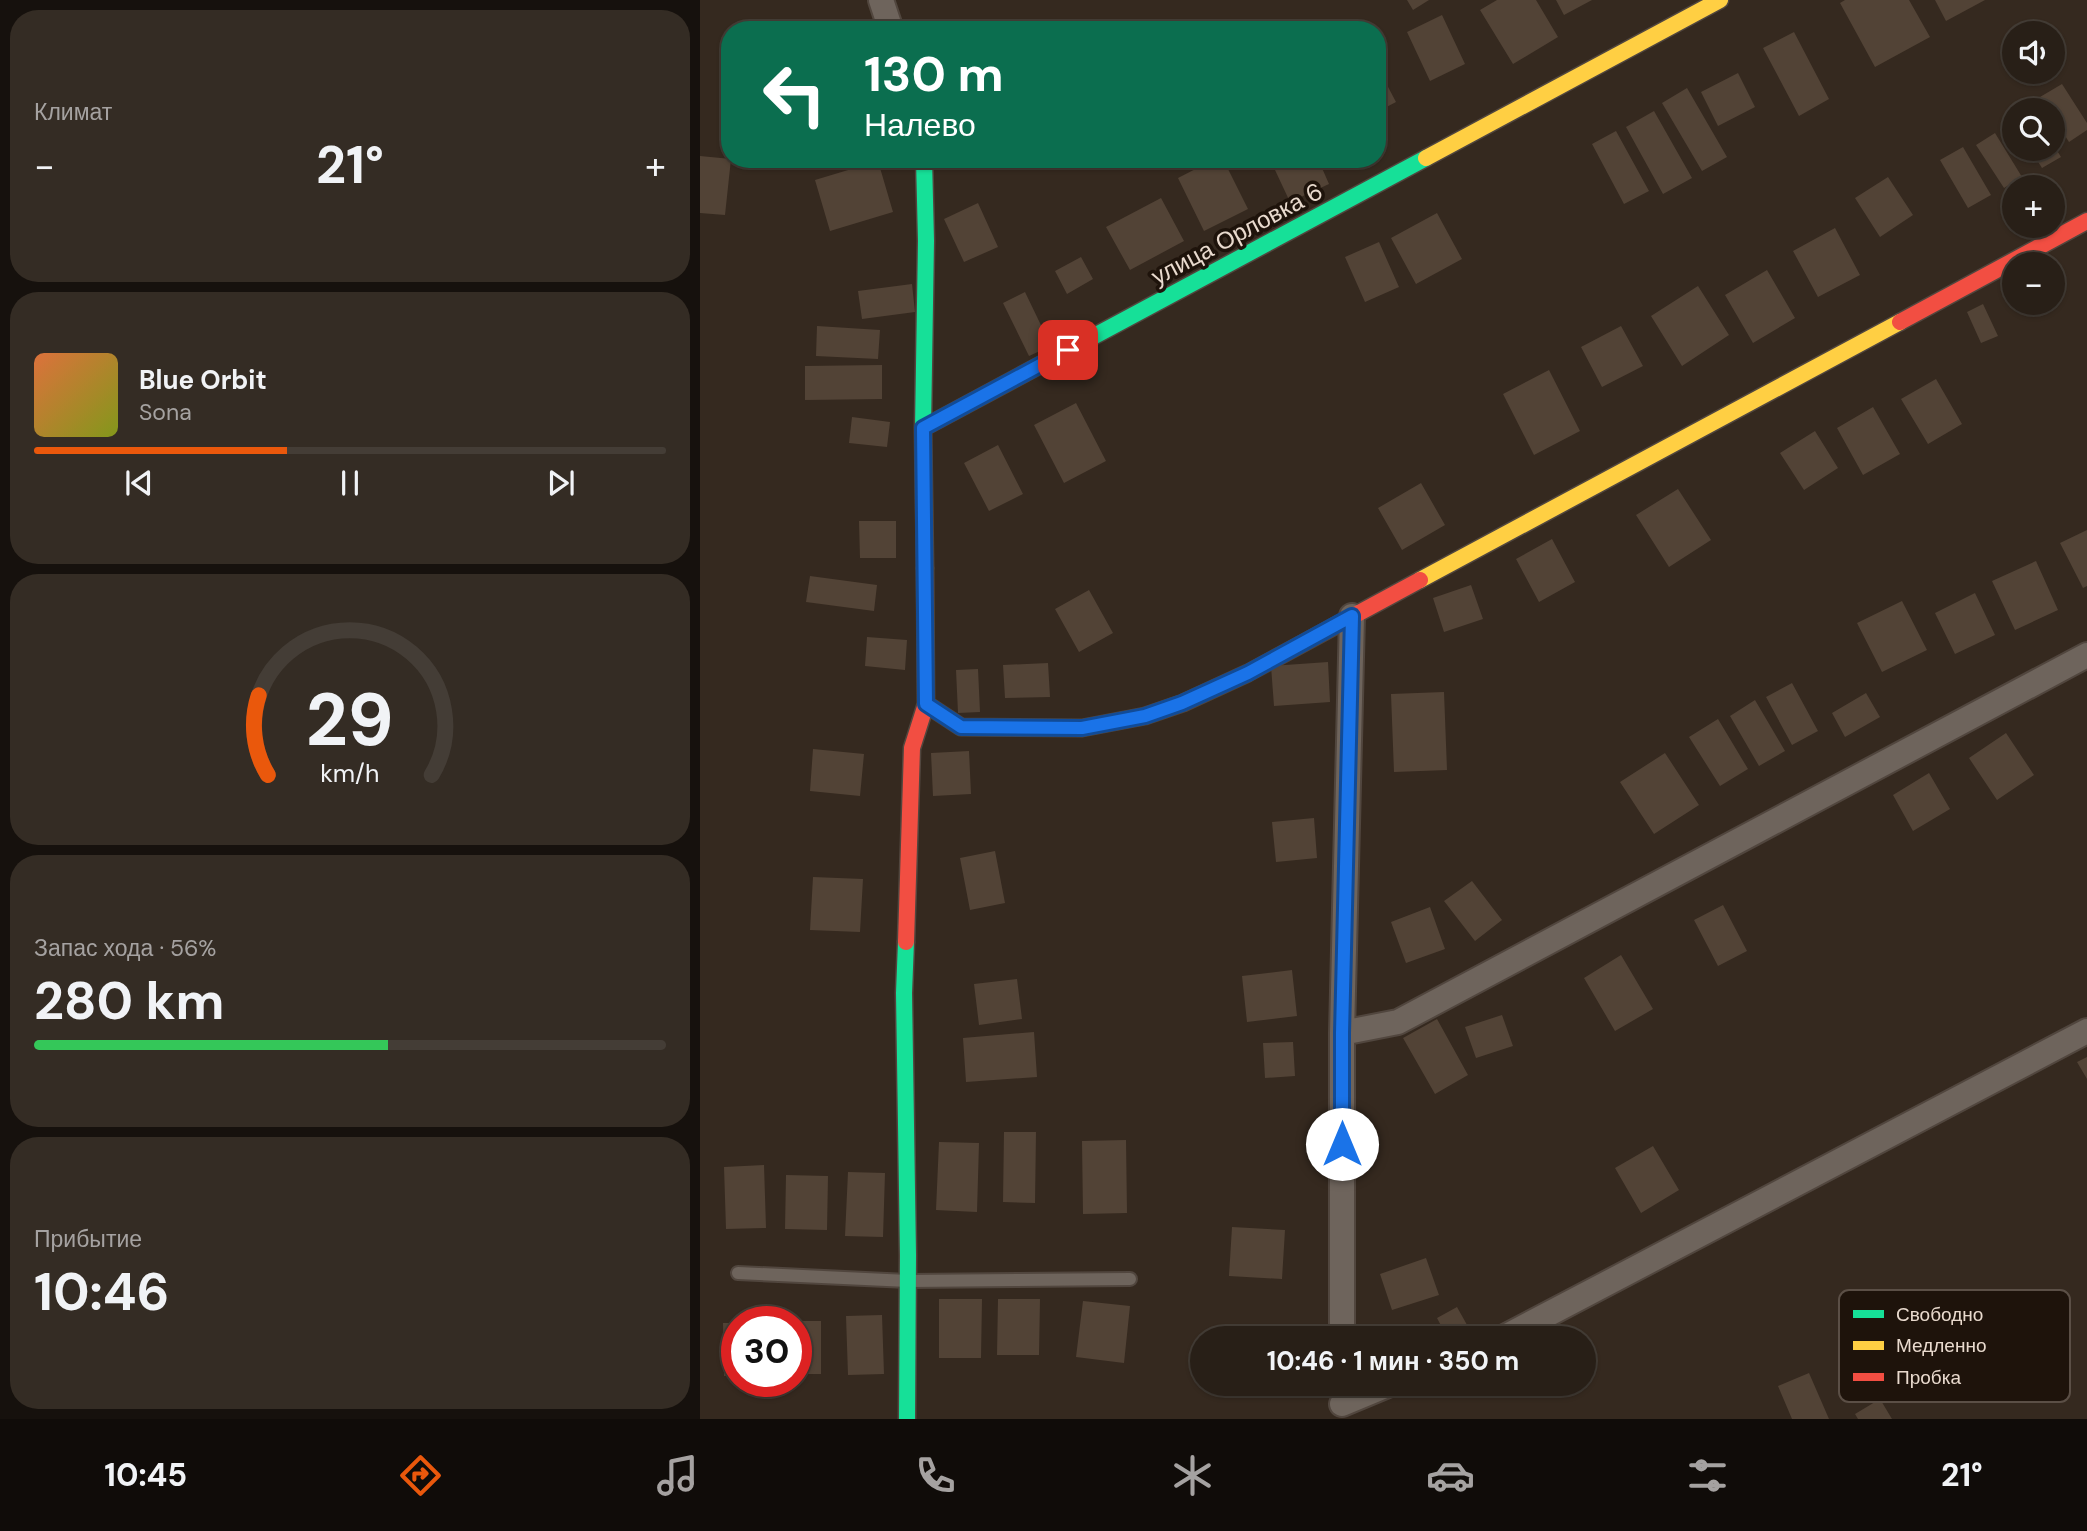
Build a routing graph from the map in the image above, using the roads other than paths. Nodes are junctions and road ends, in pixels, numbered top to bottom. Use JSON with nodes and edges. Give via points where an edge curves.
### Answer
{"nodes":[{"id":1,"x":882,"y":0,"type":"edge"},
{"id":2,"x":1720,"y":0,"type":"edge"},
{"id":3,"x":888,"y":21,"type":"edge"},
{"id":4,"x":924,"y":168,"type":"edge"},
{"id":5,"x":2087,"y":221,"type":"edge"},
{"id":6,"x":923,"y":428,"type":"junction"},
{"id":7,"x":1352,"y":616,"type":"junction"},
{"id":8,"x":2087,"y":655,"type":"edge"},
{"id":9,"x":926,"y":704,"type":"junction"},
{"id":10,"x":2087,"y":1031,"type":"edge"},
{"id":11,"x":1342,"y":1033,"type":"junction"},
{"id":12,"x":738,"y":1273,"type":"dead end"},
{"id":13,"x":1130,"y":1279,"type":"dead end"},
{"id":14,"x":908,"y":1281,"type":"junction"},
{"id":15,"x":1342,"y":1326,"type":"edge"},
{"id":16,"x":1526,"y":1326,"type":"edge"},
{"id":17,"x":907,"y":1419,"type":"edge"}],
"edges":[{"from":1,"to":3,"type":"street"},
{"from":2,"to":6,"type":"street","name":"улица Орловка 6"},
{"from":4,"to":6,"type":"street"},
{"from":5,"to":7,"type":"street"},
{"from":6,"to":9,"type":"street"},
{"from":7,"to":9,"type":"street","via":[[1248,673],[1182,703],[1132,718],[1082,728],[961,727]]},
{"from":7,"to":11,"type":"street"},
{"from":8,"to":11,"type":"street","via":[[1398,1022]]},
{"from":9,"to":14,"type":"street","via":[[912,747],[904,993]]},
{"from":10,"to":16,"type":"street"},
{"from":11,"to":15,"type":"street"},
{"from":12,"to":14,"type":"lane"},
{"from":13,"to":14,"type":"lane"},
{"from":14,"to":17,"type":"street"}]}
